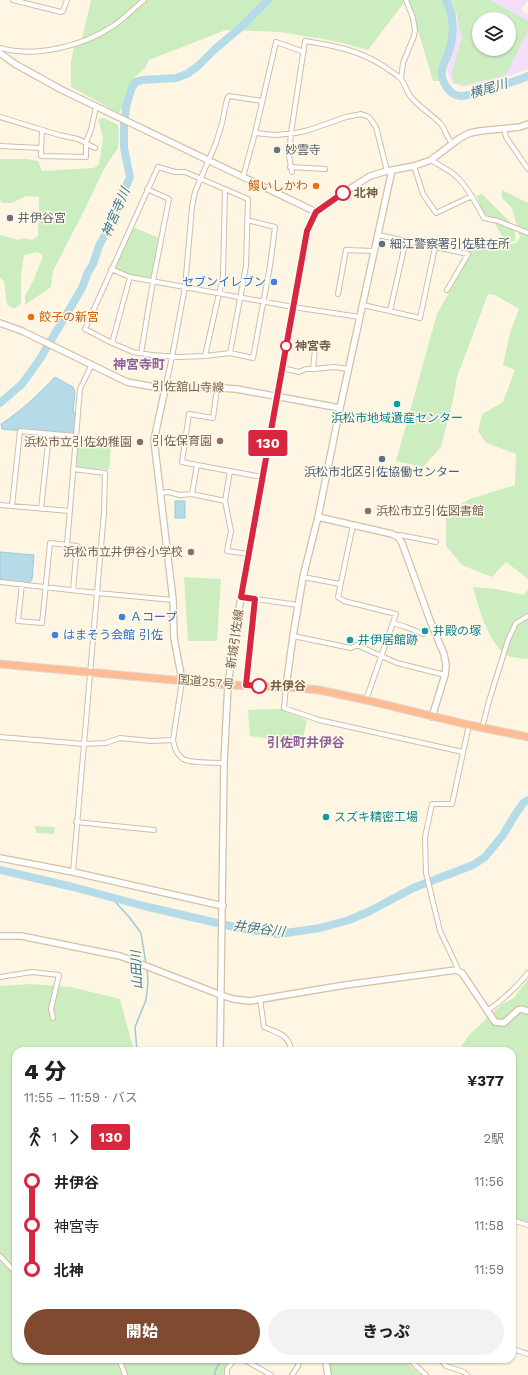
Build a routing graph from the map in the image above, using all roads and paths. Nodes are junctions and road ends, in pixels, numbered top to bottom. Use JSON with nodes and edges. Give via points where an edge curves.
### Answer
{"nodes":[{"id":1,"x":13,"y":0,"type":"edge"},
{"id":2,"x":38,"y":0,"type":"edge"},
{"id":3,"x":67,"y":0,"type":"edge"},
{"id":4,"x":144,"y":0,"type":"edge"},
{"id":5,"x":406,"y":0,"type":"edge"},
{"id":6,"x":37,"y":6,"type":"junction"},
{"id":7,"x":0,"y":48,"type":"edge"},
{"id":8,"x":0,"y":52,"type":"edge"},
{"id":9,"x":304,"y":52,"type":"junction"},
{"id":10,"x":401,"y":79,"type":"junction"},
{"id":11,"x":262,"y":101,"type":"junction"},
{"id":12,"x":96,"y":107,"type":"junction"},
{"id":13,"x":0,"y":117,"type":"edge"},
{"id":14,"x":528,"y":124,"type":"edge"},
{"id":15,"x":504,"y":129,"type":"junction"},
{"id":16,"x":42,"y":130,"type":"junction"},
{"id":17,"x":255,"y":133,"type":"junction"},
{"id":18,"x":291,"y":133,"type":"junction"},
{"id":19,"x":86,"y":142,"type":"junction"},
{"id":20,"x":452,"y":144,"type":"junction"},
{"id":21,"x":0,"y":146,"type":"edge"},
{"id":22,"x":41,"y":148,"type":"junction"},
{"id":23,"x":95,"y":148,"type":"dead end"},
{"id":24,"x":209,"y":160,"type":"junction"},
{"id":25,"x":431,"y":160,"type":"junction"},
{"id":26,"x":414,"y":166,"type":"junction"},
{"id":27,"x":325,"y":169,"type":"dead end"},
{"id":28,"x":528,"y":169,"type":"edge"},
{"id":29,"x":389,"y":171,"type":"junction"},
{"id":30,"x":243,"y":177,"type":"junction"},
{"id":31,"x":202,"y":178,"type":"junction"},
{"id":32,"x":147,"y":189,"type":"junction"},
{"id":33,"x":225,"y":189,"type":"junction"},
{"id":34,"x":472,"y":196,"type":"junction"},
{"id":35,"x":316,"y":212,"type":"junction"},
{"id":36,"x":247,"y":220,"type":"junction"},
{"id":37,"x":528,"y":233,"type":"edge"},
{"id":38,"x":378,"y":235,"type":"junction"},
{"id":39,"x":406,"y":240,"type":"junction"},
{"id":40,"x":435,"y":247,"type":"junction"},
{"id":41,"x":374,"y":251,"type":"junction"},
{"id":42,"x":111,"y":269,"type":"junction"},
{"id":43,"x":130,"y":277,"type":"junction"},
{"id":44,"x":153,"y":281,"type":"junction"},
{"id":45,"x":185,"y":287,"type":"junction"},
{"id":46,"x":446,"y":290,"type":"dead end"},
{"id":47,"x":220,"y":293,"type":"junction"},
{"id":48,"x":338,"y":294,"type":"dead end"},
{"id":49,"x":240,"y":297,"type":"junction"},
{"id":50,"x":263,"y":301,"type":"junction"},
{"id":51,"x":363,"y":305,"type":"junction"},
{"id":52,"x":293,"y":307,"type":"junction"},
{"id":53,"x":390,"y":311,"type":"junction"},
{"id":54,"x":360,"y":317,"type":"junction"},
{"id":55,"x":0,"y":323,"type":"edge"},
{"id":56,"x":112,"y":343,"type":"junction"},
{"id":57,"x":315,"y":349,"type":"dead end"},
{"id":58,"x":141,"y":353,"type":"junction"},
{"id":59,"x":230,"y":353,"type":"junction"},
{"id":60,"x":205,"y":356,"type":"junction"},
{"id":61,"x":172,"y":357,"type":"junction"},
{"id":62,"x":92,"y":364,"type":"junction"},
{"id":63,"x":282,"y":368,"type":"junction"},
{"id":64,"x":313,"y":369,"type":"junction"},
{"id":65,"x":348,"y":369,"type":"junction"},
{"id":66,"x":217,"y":388,"type":"junction"},
{"id":67,"x":165,"y":389,"type":"junction"},
{"id":68,"x":277,"y":396,"type":"junction"},
{"id":69,"x":340,"y":408,"type":"junction"},
{"id":70,"x":49,"y":434,"type":"junction"},
{"id":71,"x":76,"y":436,"type":"junction"},
{"id":72,"x":197,"y":465,"type":"junction"},
{"id":73,"x":74,"y":469,"type":"junction"},
{"id":74,"x":230,"y":471,"type":"junction"},
{"id":75,"x":262,"y":477,"type":"junction"},
{"id":76,"x":160,"y":493,"type":"junction"},
{"id":77,"x":192,"y":494,"type":"junction"},
{"id":78,"x":225,"y":501,"type":"junction"},
{"id":79,"x":0,"y":506,"type":"edge"},
{"id":80,"x":12,"y":506,"type":"junction"},
{"id":81,"x":41,"y":509,"type":"junction"},
{"id":82,"x":70,"y":511,"type":"junction"},
{"id":83,"x":318,"y":517,"type":"junction"},
{"id":84,"x":353,"y":525,"type":"junction"},
{"id":85,"x":396,"y":536,"type":"junction"},
{"id":86,"x":436,"y":542,"type":"dead end"},
{"id":87,"x":67,"y":545,"type":"junction"},
{"id":88,"x":248,"y":554,"type":"junction"},
{"id":89,"x":303,"y":577,"type":"junction"},
{"id":90,"x":0,"y":582,"type":"edge"},
{"id":91,"x":22,"y":584,"type":"junction"},
{"id":92,"x":340,"y":584,"type":"junction"},
{"id":93,"x":46,"y":587,"type":"junction"},
{"id":94,"x":73,"y":590,"type":"junction"},
{"id":95,"x":97,"y":593,"type":"junction"},
{"id":96,"x":241,"y":597,"type":"junction"},
{"id":97,"x":255,"y":599,"type":"junction"},
{"id":98,"x":173,"y":600,"type":"junction"},
{"id":99,"x":298,"y":605,"type":"junction"},
{"id":100,"x":528,"y":616,"type":"edge"},
{"id":101,"x":393,"y":623,"type":"junction"},
{"id":102,"x":423,"y":634,"type":"dead end"},
{"id":103,"x":293,"y":636,"type":"junction"},
{"id":104,"x":380,"y":656,"type":"junction"},
{"id":105,"x":0,"y":664,"type":"edge"},
{"id":106,"x":90,"y":672,"type":"junction"},
{"id":107,"x":445,"y":675,"type":"junction"},
{"id":108,"x":182,"y":680,"type":"junction"},
{"id":109,"x":228,"y":685,"type":"junction"},
{"id":110,"x":246,"y":685,"type":"junction"},
{"id":111,"x":286,"y":687,"type":"junction"},
{"id":112,"x":366,"y":700,"type":"junction"},
{"id":113,"x":432,"y":717,"type":"junction"},
{"id":114,"x":469,"y":725,"type":"junction"},
{"id":115,"x":482,"y":728,"type":"junction"},
{"id":116,"x":0,"y":737,"type":"edge"},
{"id":117,"x":528,"y":737,"type":"edge"},
{"id":118,"x":173,"y":740,"type":"junction"},
{"id":119,"x":84,"y":744,"type":"junction"},
{"id":120,"x":462,"y":752,"type":"junction"},
{"id":121,"x":224,"y":763,"type":"junction"},
{"id":122,"x":76,"y":822,"type":"junction"},
{"id":123,"x":154,"y":830,"type":"dead end"},
{"id":124,"x":0,"y":858,"type":"edge"},
{"id":125,"x":73,"y":872,"type":"junction"},
{"id":126,"x":223,"y":906,"type":"junction"},
{"id":127,"x":0,"y":936,"type":"edge"},
{"id":128,"x":459,"y":971,"type":"junction"},
{"id":129,"x":528,"y":973,"type":"edge"},
{"id":130,"x":0,"y":977,"type":"edge"},
{"id":131,"x":221,"y":995,"type":"junction"},
{"id":132,"x":260,"y":999,"type":"junction"},
{"id":133,"x":487,"y":1011,"type":"junction"},
{"id":134,"x":528,"y":1011,"type":"edge"},
{"id":135,"x":53,"y":1018,"type":"dead end"},
{"id":136,"x":220,"y":1047,"type":"edge"},
{"id":137,"x":291,"y":1047,"type":"edge"},
{"id":138,"x":516,"y":1221,"type":"edge"},
{"id":139,"x":528,"y":1225,"type":"edge"},
{"id":140,"x":0,"y":1256,"type":"edge"},
{"id":141,"x":12,"y":1269,"type":"edge"},
{"id":142,"x":516,"y":1350,"type":"edge"},
{"id":143,"x":528,"y":1354,"type":"edge"},
{"id":144,"x":121,"y":1363,"type":"edge"},
{"id":145,"x":232,"y":1363,"type":"edge"},
{"id":146,"x":250,"y":1363,"type":"edge"},
{"id":147,"x":298,"y":1363,"type":"edge"},
{"id":148,"x":326,"y":1363,"type":"edge"},
{"id":149,"x":413,"y":1363,"type":"edge"},
{"id":150,"x":443,"y":1363,"type":"edge"},
{"id":151,"x":125,"y":1375,"type":"edge"},
{"id":152,"x":227,"y":1375,"type":"edge"},
{"id":153,"x":270,"y":1375,"type":"edge"},
{"id":154,"x":292,"y":1375,"type":"edge"},
{"id":155,"x":328,"y":1375,"type":"edge"},
{"id":156,"x":426,"y":1375,"type":"edge"},
{"id":157,"x":467,"y":1375,"type":"edge"}],
"edges":[{"from":1,"to":6,"type":"street"},
{"from":2,"to":6,"type":"street"},
{"from":3,"to":6,"type":"street","via":[[61,12]]},
{"from":4,"to":7,"type":"street","via":[[113,26],[70,46],[27,52]]},
{"from":5,"to":10,"type":"street","via":[[414,18],[415,30],[403,63]]},
{"from":8,"to":12,"type":"street","via":[[15,64]]},
{"from":9,"to":10,"type":"street","via":[[305,41],[354,50],[371,58]]},
{"from":9,"to":11,"type":"street","via":[[276,42]]},
{"from":9,"to":18,"type":"street"},
{"from":10,"to":20,"type":"street","via":[[410,96],[440,123]]},
{"from":11,"to":17,"type":"street"},
{"from":11,"to":24,"type":"street","via":[[229,96]]},
{"from":12,"to":19,"type":"street"},
{"from":12,"to":24,"type":"street"},
{"from":13,"to":16,"type":"street"},
{"from":14,"to":15,"type":"street","name":"新城引佐線"},
{"from":15,"to":20,"type":"street","name":"新城引佐線","via":[[470,133]]},
{"from":15,"to":28,"type":"street","via":[[506,137]]},
{"from":16,"to":19,"type":"street"},
{"from":16,"to":22,"type":"street"},
{"from":17,"to":18,"type":"street"},
{"from":17,"to":30,"type":"street"},
{"from":18,"to":27,"type":"street","via":[[291,169]]},
{"from":18,"to":29,"type":"street","via":[[309,130],[346,117],[361,114],[369,117],[376,127]]},
{"from":19,"to":22,"type":"street","via":[[86,157],[41,156]]},
{"from":19,"to":23,"type":"street"},
{"from":20,"to":25,"type":"street","name":"新城引佐線"},
{"from":21,"to":22,"type":"street"},
{"from":24,"to":30,"type":"street"},
{"from":24,"to":31,"type":"street"},
{"from":25,"to":26,"type":"street","name":"新城引佐線"},
{"from":25,"to":34,"type":"street","via":[[458,178]]},
{"from":26,"to":29,"type":"street","name":"新城引佐線"},
{"from":26,"to":34,"type":"street","via":[[423,194],[436,213]]},
{"from":29,"to":35,"type":"street","name":"新城引佐線","via":[[370,176]]},
{"from":29,"to":38,"type":"street"},
{"from":30,"to":35,"type":"street"},
{"from":31,"to":32,"type":"street","via":[[158,167]]},
{"from":31,"to":33,"type":"street"},
{"from":31,"to":45,"type":"street","via":[[195,192],[192,207]]},
{"from":32,"to":42,"type":"street"},
{"from":32,"to":44,"type":"street","via":[[170,198]]},
{"from":33,"to":36,"type":"street","via":[[248,199]]},
{"from":33,"to":47,"type":"street","via":[[223,276]]},
{"from":34,"to":37,"type":"street","via":[[484,218]]},
{"from":35,"to":52,"type":"street","name":"新城引佐線","via":[[305,238]]},
{"from":36,"to":49,"type":"street","via":[[246,266]]},
{"from":36,"to":50,"type":"street","via":[[275,227]]},
{"from":38,"to":39,"type":"street"},
{"from":38,"to":41,"type":"street"},
{"from":39,"to":40,"type":"street"},
{"from":39,"to":53,"type":"street"},
{"from":40,"to":46,"type":"street","via":[[468,254]]},
{"from":40,"to":53,"type":"street","via":[[420,318]]},
{"from":41,"to":48,"type":"street","via":[[346,250]]},
{"from":41,"to":51,"type":"street"},
{"from":42,"to":43,"type":"street"},
{"from":42,"to":56,"type":"street","via":[[85,329]]},
{"from":43,"to":44,"type":"street"},
{"from":43,"to":56,"type":"street"},
{"from":44,"to":45,"type":"street"},
{"from":44,"to":58,"type":"street"},
{"from":45,"to":47,"type":"street"},
{"from":45,"to":61,"type":"street"},
{"from":47,"to":49,"type":"street"},
{"from":47,"to":60,"type":"street"},
{"from":49,"to":50,"type":"street"},
{"from":49,"to":59,"type":"street"},
{"from":50,"to":52,"type":"street"},
{"from":50,"to":59,"type":"street","via":[[253,358]]},
{"from":51,"to":53,"type":"street"},
{"from":51,"to":54,"type":"street"},
{"from":52,"to":54,"type":"street"},
{"from":52,"to":63,"type":"street","name":"新城引佐線"},
{"from":54,"to":65,"type":"street"},
{"from":55,"to":62,"type":"street","name":"引佐舘山寺線"},
{"from":56,"to":58,"type":"street"},
{"from":57,"to":64,"type":"street"},
{"from":58,"to":61,"type":"street"},
{"from":59,"to":60,"type":"street"},
{"from":60,"to":61,"type":"street"},
{"from":61,"to":67,"type":"street"},
{"from":62,"to":67,"type":"street","name":"引佐舘山寺線","via":[[127,382]]},
{"from":62,"to":71,"type":"street","via":[[80,389]]},
{"from":63,"to":64,"type":"street","via":[[299,372]]},
{"from":63,"to":68,"type":"street","name":"新城引佐線"},
{"from":64,"to":65,"type":"street"},
{"from":65,"to":69,"type":"street"},
{"from":66,"to":67,"type":"street","name":"引佐舘山寺線"},
{"from":66,"to":68,"type":"street","name":"引佐舘山寺線"},
{"from":66,"to":72,"type":"street","via":[[213,418],[189,414],[182,462]]},
{"from":67,"to":76,"type":"street","via":[[154,440]]},
{"from":68,"to":69,"type":"street","name":"引佐舘山寺線"},
{"from":68,"to":75,"type":"street","name":"新城引佐線"},
{"from":69,"to":83,"type":"street"},
{"from":70,"to":71,"type":"street"},
{"from":70,"to":80,"type":"street","via":[[20,431]]},
{"from":70,"to":81,"type":"street"},
{"from":71,"to":73,"type":"street"},
{"from":72,"to":74,"type":"street"},
{"from":72,"to":77,"type":"street"},
{"from":73,"to":82,"type":"street"},
{"from":73,"to":95,"type":"street","via":[[105,473]]},
{"from":74,"to":75,"type":"street"},
{"from":74,"to":78,"type":"street"},
{"from":75,"to":88,"type":"street","name":"新城引佐線"},
{"from":76,"to":77,"type":"street"},
{"from":76,"to":98,"type":"street"},
{"from":77,"to":78,"type":"street"},
{"from":78,"to":88,"type":"street","via":[[231,531],[227,551]]},
{"from":79,"to":80,"type":"street"},
{"from":80,"to":81,"type":"street"},
{"from":81,"to":82,"type":"street"},
{"from":82,"to":87,"type":"street"},
{"from":83,"to":84,"type":"street"},
{"from":83,"to":89,"type":"street"},
{"from":84,"to":85,"type":"street"},
{"from":84,"to":92,"type":"street"},
{"from":85,"to":86,"type":"street"},
{"from":85,"to":107,"type":"street","via":[[402,543],[444,654]]},
{"from":87,"to":93,"type":"street","via":[[50,543]]},
{"from":87,"to":94,"type":"street","via":[[77,546]]},
{"from":88,"to":96,"type":"street","name":"新城引佐線"},
{"from":89,"to":92,"type":"street"},
{"from":89,"to":99,"type":"street"},
{"from":90,"to":91,"type":"street"},
{"from":91,"to":93,"type":"street"},
{"from":91,"to":93,"type":"street","via":[[18,621],[42,623]]},
{"from":92,"to":101,"type":"street","via":[[338,597],[350,603],[396,614]]},
{"from":93,"to":94,"type":"street"},
{"from":94,"to":95,"type":"street"},
{"from":95,"to":98,"type":"street"},
{"from":95,"to":106,"type":"street"},
{"from":96,"to":97,"type":"street"},
{"from":96,"to":109,"type":"street","name":"新城引佐線"},
{"from":97,"to":99,"type":"street"},
{"from":97,"to":110,"type":"street"},
{"from":98,"to":108,"type":"street","via":[[174,638]]},
{"from":99,"to":103,"type":"street"},
{"from":100,"to":115,"type":"street","via":[[516,623],[508,640]]},
{"from":101,"to":102,"type":"street"},
{"from":101,"to":104,"type":"street"},
{"from":103,"to":104,"type":"street","via":[[351,648],[357,645]]},
{"from":103,"to":111,"type":"street"},
{"from":104,"to":107,"type":"street"},
{"from":104,"to":112,"type":"street"},
{"from":105,"to":106,"type":"highway","name":"国道257号"},
{"from":106,"to":108,"type":"highway","name":"国道257号"},
{"from":106,"to":119,"type":"street"},
{"from":107,"to":113,"type":"street"},
{"from":108,"to":109,"type":"highway","name":"国道257号"},
{"from":108,"to":118,"type":"street"},
{"from":109,"to":110,"type":"highway","name":"国道257号"},
{"from":109,"to":121,"type":"street","name":"新城引佐線"},
{"from":110,"to":111,"type":"highway","name":"国道257号"},
{"from":111,"to":112,"type":"highway","name":"国道257号","via":[[319,690]]},
{"from":111,"to":120,"type":"street","via":[[284,708],[319,720]]},
{"from":112,"to":113,"type":"highway","name":"国道257号"},
{"from":113,"to":114,"type":"highway","name":"国道257号"},
{"from":114,"to":115,"type":"highway","name":"国道257号"},
{"from":114,"to":120,"type":"street"},
{"from":115,"to":117,"type":"highway","name":"国道257号"},
{"from":116,"to":119,"type":"street"},
{"from":118,"to":119,"type":"street","via":[[120,738],[106,743]]},
{"from":118,"to":121,"type":"street","via":[[183,758]]},
{"from":119,"to":122,"type":"street"},
{"from":120,"to":128,"type":"street","via":[[452,804],[432,804],[425,837],[426,873],[440,930]]},
{"from":121,"to":126,"type":"street","name":"新城引佐線"},
{"from":122,"to":123,"type":"street"},
{"from":122,"to":125,"type":"street"},
{"from":124,"to":125,"type":"street"},
{"from":125,"to":126,"type":"street"},
{"from":126,"to":131,"type":"street","name":"新城引佐線"},
{"from":127,"to":131,"type":"street","via":[[21,936],[120,956]]},
{"from":128,"to":132,"type":"street"},
{"from":128,"to":133,"type":"street"},
{"from":129,"to":133,"type":"street","via":[[504,1000]]},
{"from":130,"to":135,"type":"street","via":[[32,972],[59,975],[51,1008]]},
{"from":131,"to":132,"type":"street","via":[[242,1001]]},
{"from":131,"to":136,"type":"street","name":"新城引佐線"},
{"from":132,"to":137,"type":"street","via":[[264,1027],[283,1035],[289,1040]]},
{"from":133,"to":134,"type":"street","via":[[495,1022],[501,1023],[507,1021],[518,1010]]},
{"from":138,"to":139,"type":"street"},
{"from":140,"to":141,"type":"street"},
{"from":142,"to":143,"type":"street"},
{"from":144,"to":151,"type":"street"},
{"from":145,"to":152,"type":"street","via":[[227,1369]]},
{"from":146,"to":153,"type":"street"},
{"from":147,"to":154,"type":"street"},
{"from":148,"to":155,"type":"street"},
{"from":149,"to":156,"type":"street"},
{"from":150,"to":157,"type":"street"}]}
